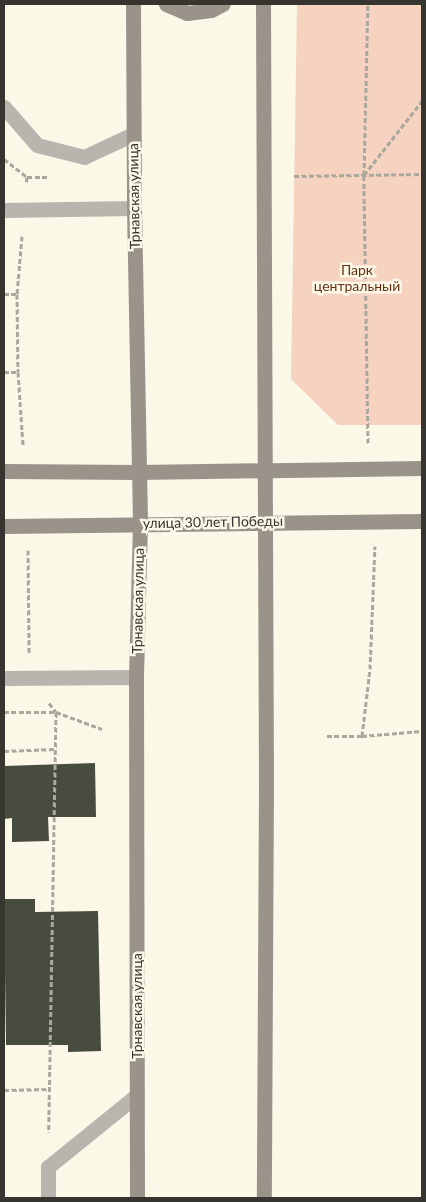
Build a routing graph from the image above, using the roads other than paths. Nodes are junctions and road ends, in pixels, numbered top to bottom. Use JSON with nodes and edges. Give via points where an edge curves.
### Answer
{"nodes":[{"id":1,"x":133,"y":4,"type":"edge"},
{"id":2,"x":166,"y":4,"type":"edge"},
{"id":3,"x":223,"y":4,"type":"edge"},
{"id":4,"x":263,"y":4,"type":"edge"},
{"id":5,"x":4,"y":108,"type":"edge"},
{"id":6,"x":133,"y":134,"type":"junction"},
{"id":7,"x":134,"y":208,"type":"junction"},
{"id":8,"x":4,"y":210,"type":"edge"},
{"id":9,"x":266,"y":468,"type":"junction"},
{"id":10,"x":422,"y":468,"type":"edge"},
{"id":11,"x":4,"y":471,"type":"edge"},
{"id":12,"x":138,"y":472,"type":"junction"},
{"id":13,"x":266,"y":521,"type":"junction"},
{"id":14,"x":422,"y":521,"type":"edge"},
{"id":15,"x":140,"y":523,"type":"junction"},
{"id":16,"x":4,"y":526,"type":"edge"},
{"id":17,"x":136,"y":677,"type":"junction"},
{"id":18,"x":4,"y":678,"type":"edge"},
{"id":19,"x":137,"y":1096,"type":"junction"},
{"id":20,"x":48,"y":1198,"type":"edge"},
{"id":21,"x":137,"y":1198,"type":"edge"},
{"id":22,"x":264,"y":1198,"type":"edge"}],
"edges":[{"from":1,"to":6,"type":"main road","name":"Трнавская улица"},
{"from":2,"to":3,"type":"main road","via":[[186,13],[211,10]]},
{"from":4,"to":9,"type":"main road"},
{"from":5,"to":6,"type":"street","via":[[37,145],[84,157]]},
{"from":6,"to":7,"type":"main road","name":"Трнавская улица"},
{"from":7,"to":8,"type":"street"},
{"from":7,"to":12,"type":"main road","name":"Трнавская улица"},
{"from":9,"to":10,"type":"main road"},
{"from":9,"to":12,"type":"main road"},
{"from":9,"to":13,"type":"main road"},
{"from":11,"to":12,"type":"main road"},
{"from":12,"to":15,"type":"main road","name":"Трнавская улица"},
{"from":13,"to":14,"type":"main road","name":"улица 30 лет Победы"},
{"from":13,"to":15,"type":"main road","name":"улица 30 лет Победы"},
{"from":13,"to":22,"type":"main road"},
{"from":15,"to":16,"type":"main road","name":"улица 30 лет Победы"},
{"from":15,"to":17,"type":"main road","name":"Трнавская улица"},
{"from":17,"to":18,"type":"street"},
{"from":17,"to":19,"type":"main road","name":"Трнавская улица"},
{"from":19,"to":20,"type":"street","via":[[48,1166]]},
{"from":19,"to":21,"type":"main road","name":"Трнавская улица"}]}
